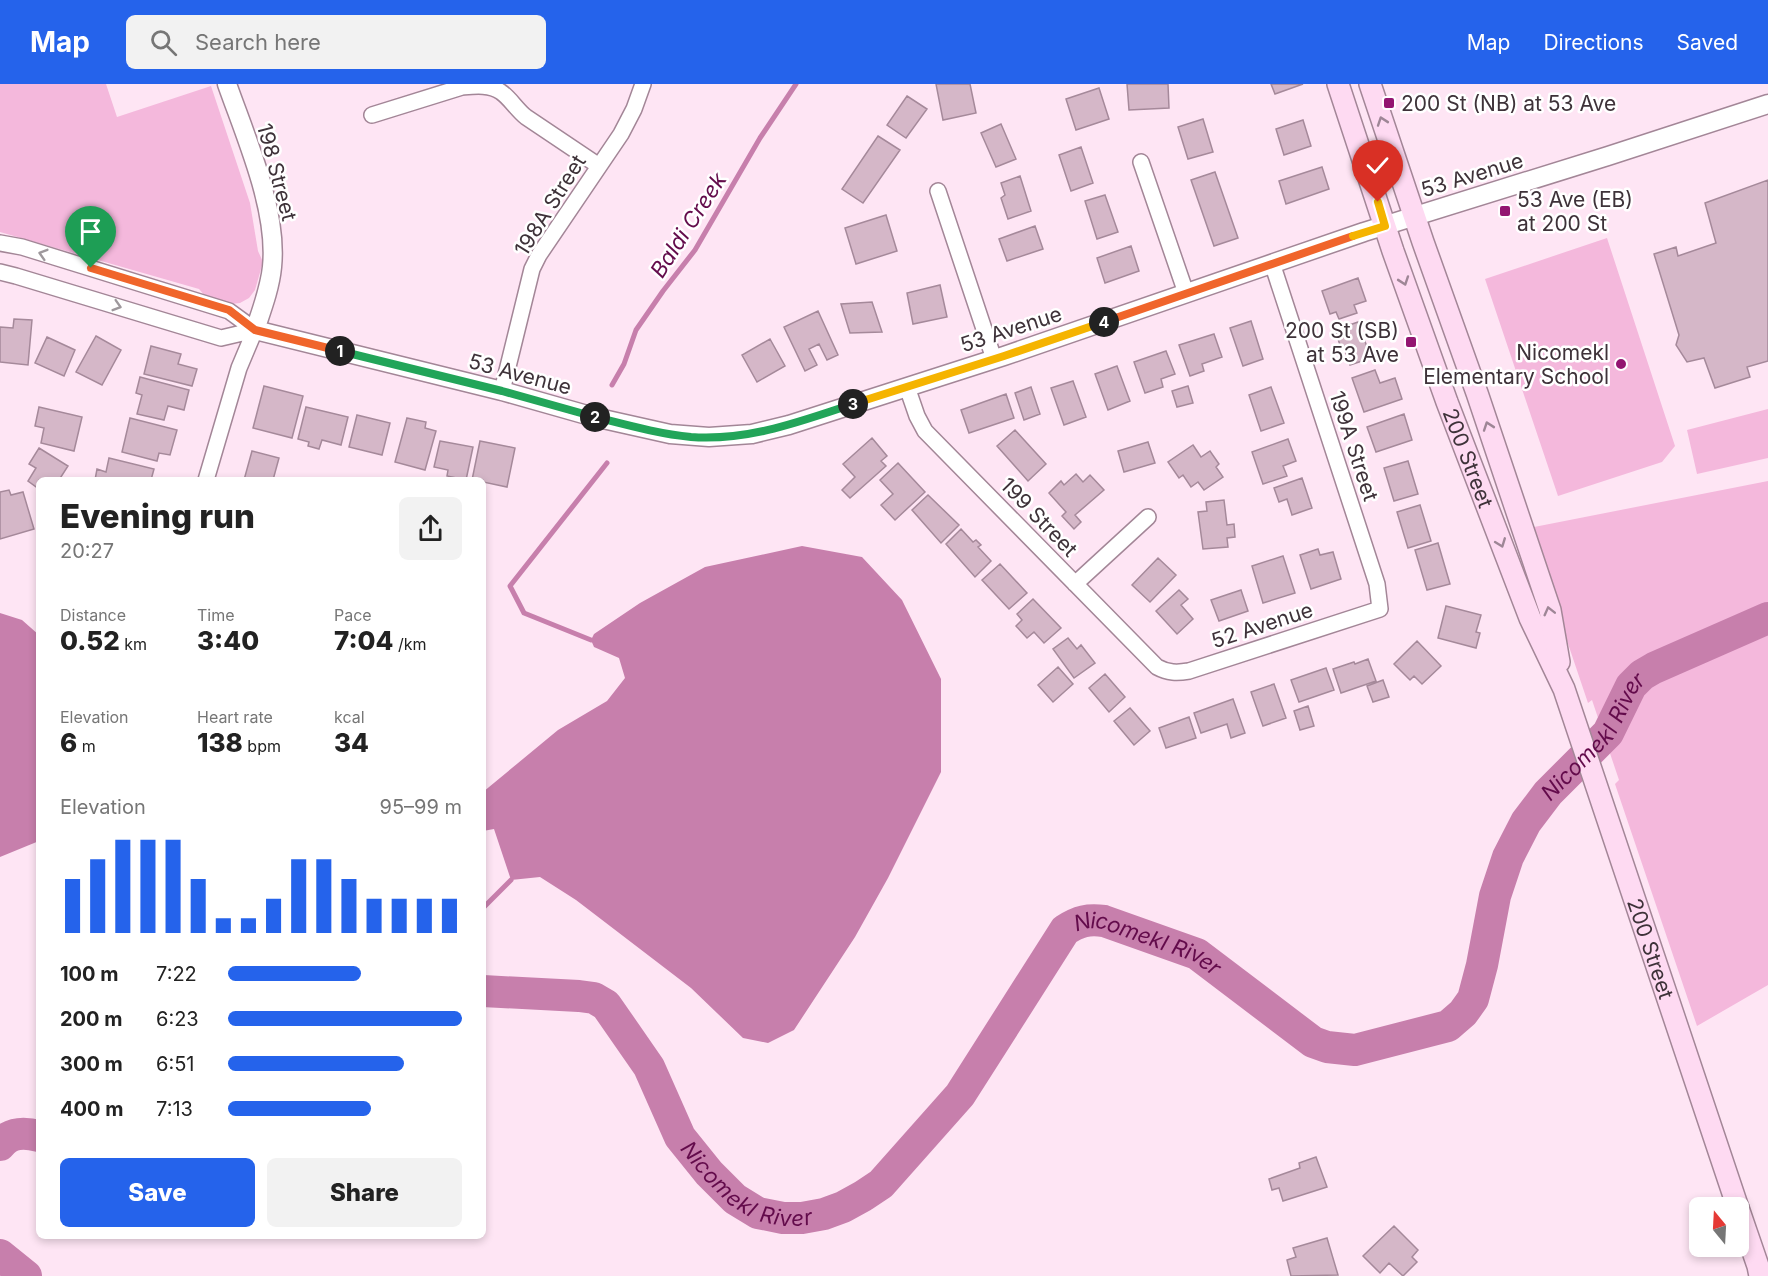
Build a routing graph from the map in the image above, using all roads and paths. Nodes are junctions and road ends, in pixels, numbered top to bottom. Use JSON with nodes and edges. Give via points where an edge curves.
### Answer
{"nodes":[{"id":1,"x":227,"y":84,"type":"edge"},
{"id":2,"x":643,"y":84,"type":"edge"},
{"id":3,"x":1338,"y":84,"type":"edge"},
{"id":4,"x":1370,"y":84,"type":"edge"},
{"id":5,"x":1768,"y":104,"type":"edge"},
{"id":6,"x":372,"y":115,"type":"dead end"},
{"id":7,"x":1141,"y":162,"type":"dead end"},
{"id":8,"x":599,"y":166,"type":"junction"},
{"id":9,"x":938,"y":191,"type":"dead end"},
{"id":10,"x":1415,"y":216,"type":"junction"},
{"id":11,"x":1385,"y":226,"type":"junction"},
{"id":12,"x":0,"y":243,"type":"edge"},
{"id":13,"x":1272,"y":263,"type":"junction"},
{"id":14,"x":0,"y":272,"type":"edge"},
{"id":15,"x":1186,"y":293,"type":"junction"},
{"id":16,"x":255,"y":330,"type":"junction"},
{"id":17,"x":994,"y":359,"type":"junction"},
{"id":18,"x":907,"y":387,"type":"junction"},
{"id":19,"x":502,"y":391,"type":"junction"},
{"id":20,"x":207,"y":477,"type":"edge"},
{"id":21,"x":1148,"y":517,"type":"dead end"},
{"id":22,"x":1075,"y":584,"type":"junction"},
{"id":23,"x":1380,"y":609,"type":"joint"},
{"id":24,"x":1157,"y":667,"type":"joint"},
{"id":25,"x":1564,"y":689,"type":"junction"},
{"id":26,"x":1734,"y":1197,"type":"edge"},
{"id":27,"x":1749,"y":1240,"type":"edge"},
{"id":28,"x":1760,"y":1273,"type":"edge"}],
"edges":[{"from":1,"to":16,"type":"street","name":"198 Street","via":[[260,182],[271,232],[272,267]]},
{"from":2,"to":8,"type":"street","name":"198A Street","via":[[628,122]]},
{"from":3,"to":11,"type":"main road","name":"200 Street"},
{"from":10,"to":4,"type":"main road","name":"200 Street","one_way":true},
{"from":5,"to":10,"type":"street","name":"53 Avenue"},
{"from":6,"to":8,"type":"street","via":[[462,87],[489,87],[501,91],[526,117]]},
{"from":7,"to":15,"type":"street"},
{"from":8,"to":19,"type":"street","name":"198A Street","via":[[532,269]]},
{"from":9,"to":17,"type":"street"},
{"from":10,"to":11,"type":"street","name":"53 Avenue"},
{"from":25,"to":10,"type":"main road","name":"200 Street","one_way":true,"via":[[1550,610]]},
{"from":11,"to":13,"type":"street","name":"53 Avenue"},
{"from":11,"to":25,"type":"main road","name":"200 Street","one_way":true,"via":[[1530,618]]},
{"from":16,"to":12,"type":"street","name":"53 Avenue","one_way":true,"via":[[229,310]]},
{"from":13,"to":15,"type":"street","name":"53 Avenue"},
{"from":13,"to":23,"type":"street","name":"199A Street","via":[[1377,584]]},
{"from":14,"to":16,"type":"street","name":"53 Avenue","one_way":true,"via":[[221,338]]},
{"from":15,"to":17,"type":"street","name":"53 Avenue"},
{"from":16,"to":19,"type":"street","name":"53 Avenue"},
{"from":16,"to":20,"type":"street","name":"198 Street","via":[[239,368]]},
{"from":17,"to":18,"type":"street","name":"53 Avenue"},
{"from":18,"to":19,"type":"street","name":"53 Avenue","via":[[771,430],[709,437],[670,434]]},
{"from":18,"to":22,"type":"street","name":"199 Street","via":[[925,430]]},
{"from":21,"to":22,"type":"street"},
{"from":22,"to":24,"type":"street","name":"199 Street"},
{"from":23,"to":24,"type":"street","name":"52 Avenue","via":[[1189,671],[1172,672]]},
{"from":25,"to":26,"type":"main road","name":"200 Street"},
{"from":27,"to":28,"type":"main road","name":"200 Street"}]}
